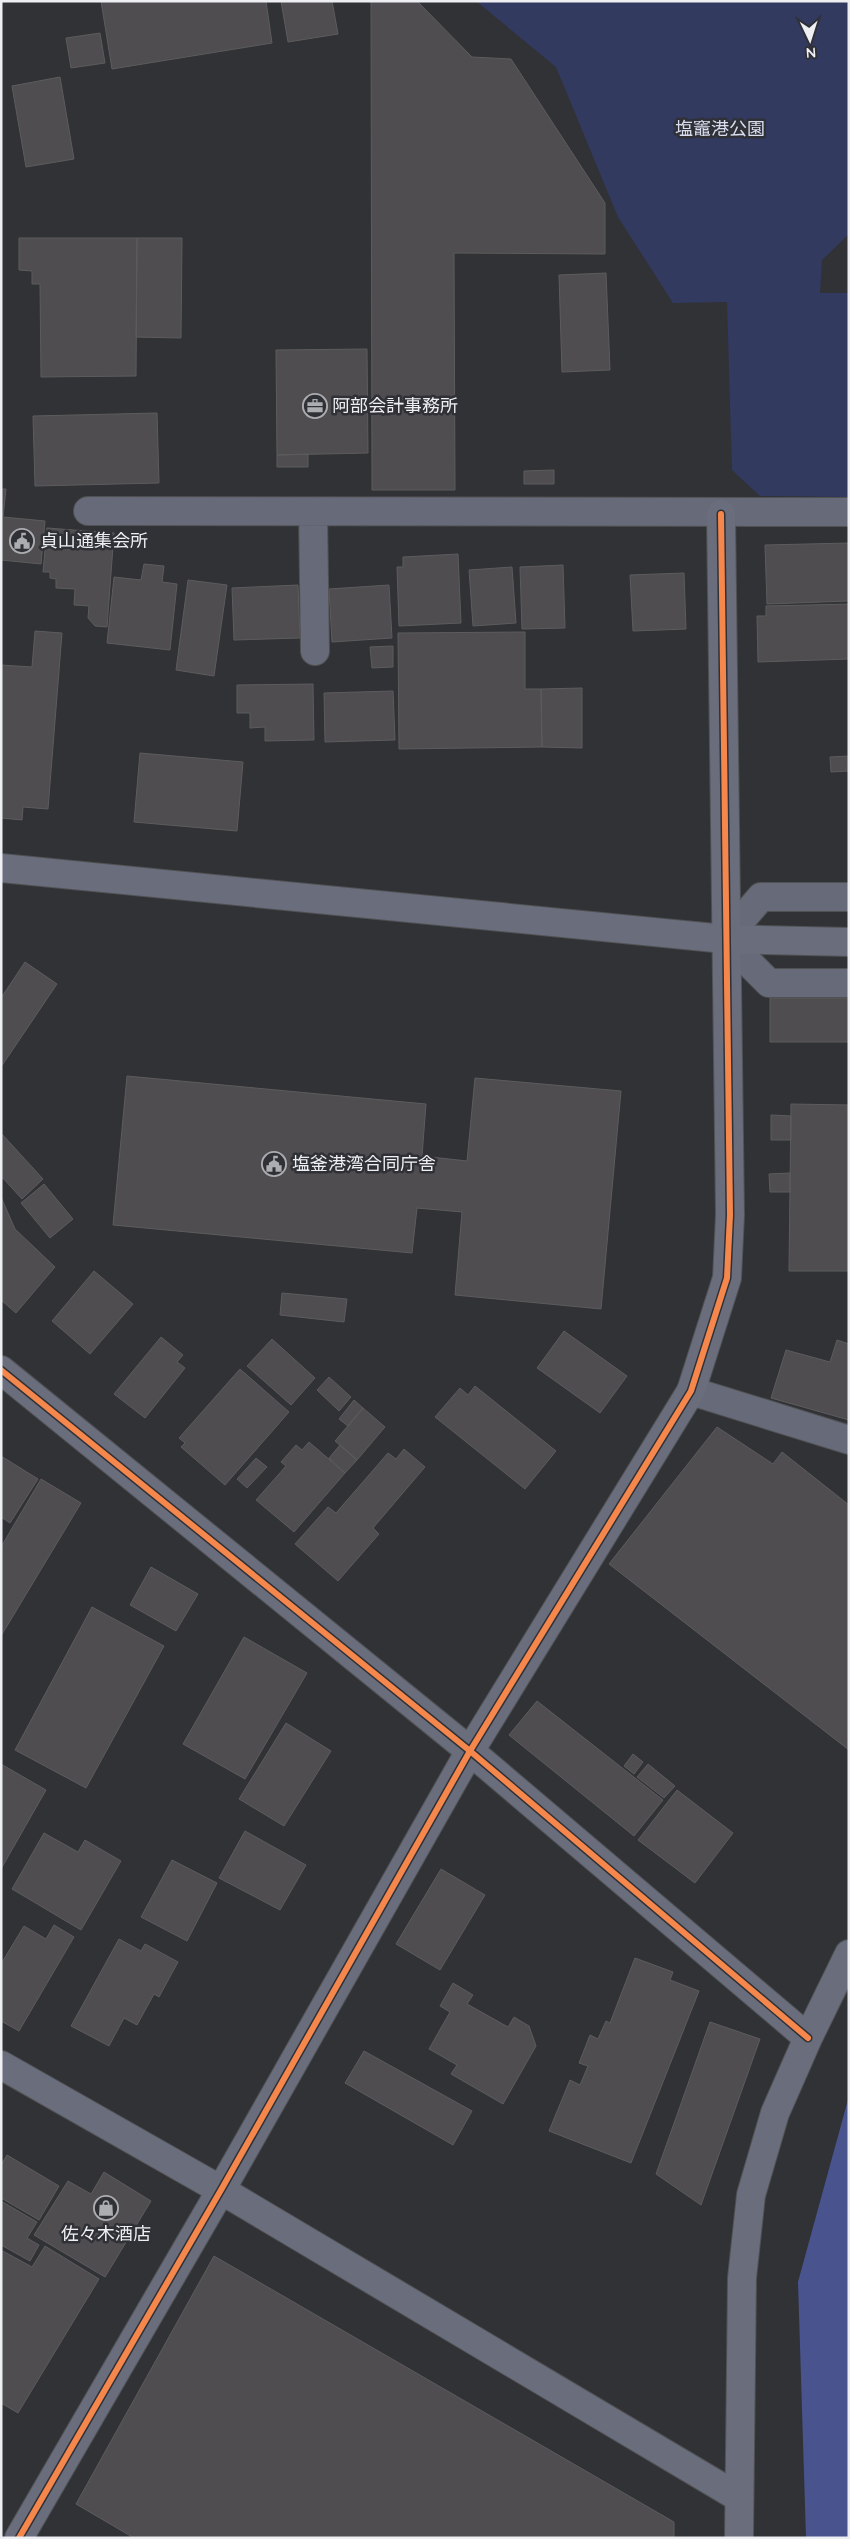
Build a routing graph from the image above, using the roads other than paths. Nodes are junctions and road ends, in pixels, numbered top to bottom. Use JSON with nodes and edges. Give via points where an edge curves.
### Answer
{"nodes":[{"id":1,"x":88,"y":511,"type":"dead end"},
{"id":2,"x":313,"y":512,"type":"junction"},
{"id":3,"x":849,"y":512,"type":"edge"},
{"id":4,"x":721,"y":514,"type":"junction"},
{"id":5,"x":315,"y":652,"type":"dead end"},
{"id":6,"x":1,"y":868,"type":"edge"},
{"id":7,"x":849,"y":897,"type":"edge"},
{"id":8,"x":725,"y":939,"type":"junction"},
{"id":9,"x":849,"y":942,"type":"edge"},
{"id":10,"x":849,"y":983,"type":"edge"},
{"id":11,"x":1,"y":1370,"type":"edge"},
{"id":12,"x":691,"y":1391,"type":"junction"},
{"id":13,"x":849,"y":1440,"type":"edge"},
{"id":14,"x":470,"y":1752,"type":"junction"},
{"id":15,"x":849,"y":1954,"type":"edge"},
{"id":16,"x":808,"y":2038,"type":"junction"},
{"id":17,"x":1,"y":2065,"type":"edge"},
{"id":18,"x":221,"y":2190,"type":"junction"},
{"id":19,"x":738,"y":2496,"type":"junction"},
{"id":20,"x":19,"y":2538,"type":"edge"},
{"id":21,"x":739,"y":2538,"type":"edge"}],
"edges":[{"from":1,"to":2,"type":"street"},
{"from":2,"to":4,"type":"street"},
{"from":2,"to":5,"type":"street"},
{"from":3,"to":4,"type":"street"},
{"from":4,"to":8,"type":"street"},
{"from":6,"to":8,"type":"street"},
{"from":7,"to":8,"type":"street","via":[[761,897]]},
{"from":8,"to":9,"type":"street"},
{"from":8,"to":10,"type":"street","via":[[769,983]]},
{"from":8,"to":12,"type":"street","via":[[730,1215],[727,1278]]},
{"from":11,"to":14,"type":"street"},
{"from":12,"to":13,"type":"street"},
{"from":12,"to":14,"type":"street"},
{"from":14,"to":16,"type":"street"},
{"from":14,"to":18,"type":"street"},
{"from":15,"to":16,"type":"street"},
{"from":16,"to":19,"type":"street","via":[[775,2113],[751,2195],[742,2278]]},
{"from":17,"to":18,"type":"street"},
{"from":18,"to":19,"type":"street"},
{"from":18,"to":20,"type":"street"},
{"from":19,"to":21,"type":"street"}]}
